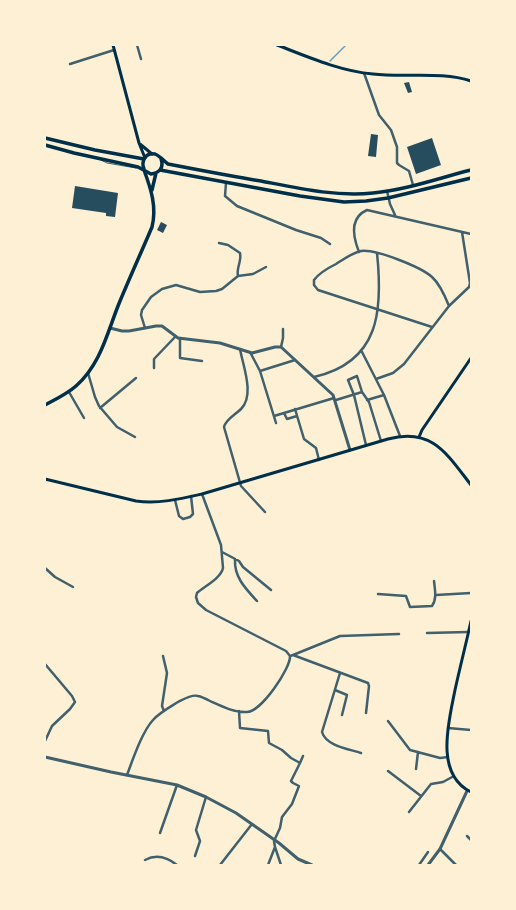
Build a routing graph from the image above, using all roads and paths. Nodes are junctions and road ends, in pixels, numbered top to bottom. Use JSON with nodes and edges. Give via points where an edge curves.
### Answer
{"nodes":[{"id":1,"x":113,"y":45,"type":"edge"},
{"id":2,"x":136,"y":45,"type":"edge"},
{"id":3,"x":277,"y":45,"type":"edge"},
{"id":4,"x":114,"y":50,"type":"junction"},
{"id":5,"x":141,"y":59,"type":"dead end"},
{"id":6,"x":70,"y":64,"type":"dead end"},
{"id":7,"x":364,"y":73,"type":"junction"},
{"id":8,"x":471,"y":80,"type":"edge"},
{"id":9,"x":45,"y":138,"type":"edge"},
{"id":10,"x":139,"y":142,"type":"junction"},
{"id":11,"x":45,"y":145,"type":"edge"},
{"id":12,"x":152,"y":154,"type":"junction"},
{"id":13,"x":144,"y":158,"type":"junction"},
{"id":14,"x":160,"y":158,"type":"junction"},
{"id":15,"x":143,"y":169,"type":"junction"},
{"id":16,"x":160,"y":170,"type":"junction"},
{"id":17,"x":471,"y":170,"type":"edge"},
{"id":18,"x":156,"y":173,"type":"junction"},
{"id":19,"x":471,"y":178,"type":"edge"},
{"id":20,"x":226,"y":183,"type":"junction"},
{"id":21,"x":413,"y":185,"type":"junction"},
{"id":22,"x":152,"y":191,"type":"junction"},
{"id":23,"x":387,"y":191,"type":"junction"},
{"id":24,"x":388,"y":198,"type":"junction"},
{"id":25,"x":396,"y":216,"type":"junction"},
{"id":26,"x":462,"y":232,"type":"junction"},
{"id":27,"x":471,"y":234,"type":"edge"},
{"id":28,"x":219,"y":243,"type":"dead end"},
{"id":29,"x":330,"y":244,"type":"dead end"},
{"id":30,"x":359,"y":252,"type":"junction"},
{"id":31,"x":377,"y":253,"type":"junction"},
{"id":32,"x":266,"y":267,"type":"dead end"},
{"id":33,"x":238,"y":276,"type":"junction"},
{"id":34,"x":449,"y":306,"type":"junction"},
{"id":35,"x":378,"y":309,"type":"junction"},
{"id":36,"x":432,"y":327,"type":"junction"},
{"id":37,"x":110,"y":328,"type":"junction"},
{"id":38,"x":145,"y":329,"type":"junction"},
{"id":39,"x":284,"y":329,"type":"dead end"},
{"id":40,"x":176,"y":337,"type":"junction"},
{"id":41,"x":180,"y":338,"type":"junction"},
{"id":42,"x":280,"y":347,"type":"junction"},
{"id":43,"x":240,"y":349,"type":"junction"},
{"id":44,"x":361,"y":350,"type":"junction"},
{"id":45,"x":250,"y":352,"type":"junction"},
{"id":46,"x":471,"y":358,"type":"edge"},
{"id":47,"x":295,"y":360,"type":"junction"},
{"id":48,"x":202,"y":361,"type":"dead end"},
{"id":49,"x":154,"y":368,"type":"dead end"},
{"id":50,"x":260,"y":371,"type":"junction"},
{"id":51,"x":88,"y":372,"type":"junction"},
{"id":52,"x":314,"y":377,"type":"junction"},
{"id":53,"x":136,"y":378,"type":"dead end"},
{"id":54,"x":376,"y":379,"type":"junction"},
{"id":55,"x":68,"y":392,"type":"junction"},
{"id":56,"x":362,"y":392,"type":"junction"},
{"id":57,"x":354,"y":395,"type":"junction"},
{"id":58,"x":384,"y":395,"type":"junction"},
{"id":59,"x":335,"y":399,"type":"junction"},
{"id":60,"x":367,"y":400,"type":"junction"},
{"id":61,"x":45,"y":405,"type":"edge"},
{"id":62,"x":100,"y":408,"type":"junction"},
{"id":63,"x":295,"y":409,"type":"junction"},
{"id":64,"x":284,"y":413,"type":"junction"},
{"id":65,"x":274,"y":416,"type":"junction"},
{"id":66,"x":297,"y":416,"type":"junction"},
{"id":67,"x":84,"y":418,"type":"dead end"},
{"id":68,"x":276,"y":423,"type":"dead end"},
{"id":69,"x":135,"y":436,"type":"dead end"},
{"id":70,"x":400,"y":436,"type":"junction"},
{"id":71,"x":420,"y":436,"type":"junction"},
{"id":72,"x":381,"y":441,"type":"junction"},
{"id":73,"x":366,"y":446,"type":"junction"},
{"id":74,"x":350,"y":450,"type":"junction"},
{"id":75,"x":319,"y":460,"type":"junction"},
{"id":76,"x":45,"y":479,"type":"edge"},
{"id":77,"x":240,"y":483,"type":"junction"},
{"id":78,"x":471,"y":485,"type":"edge"},
{"id":79,"x":202,"y":494,"type":"junction"},
{"id":80,"x":191,"y":496,"type":"junction"},
{"id":81,"x":175,"y":500,"type":"junction"},
{"id":82,"x":265,"y":512,"type":"dead end"},
{"id":83,"x":222,"y":551,"type":"junction"},
{"id":84,"x":235,"y":559,"type":"junction"},
{"id":85,"x":45,"y":568,"type":"edge"},
{"id":86,"x":434,"y":581,"type":"dead end"},
{"id":87,"x":73,"y":587,"type":"dead end"},
{"id":88,"x":271,"y":590,"type":"dead end"},
{"id":89,"x":471,"y":593,"type":"edge"},
{"id":90,"x":378,"y":594,"type":"dead end"},
{"id":91,"x":436,"y":595,"type":"junction"},
{"id":92,"x":257,"y":600,"type":"dead end"},
{"id":93,"x":471,"y":621,"type":"edge"},
{"id":94,"x":426,"y":632,"type":"dead end"},
{"id":95,"x":468,"y":632,"type":"junction"},
{"id":96,"x":399,"y":634,"type":"dead end"},
{"id":97,"x":291,"y":655,"type":"junction"},
{"id":98,"x":163,"y":656,"type":"dead end"},
{"id":99,"x":45,"y":664,"type":"edge"},
{"id":100,"x":340,"y":673,"type":"junction"},
{"id":101,"x":335,"y":690,"type":"junction"},
{"id":102,"x":164,"y":711,"type":"junction"},
{"id":103,"x":239,"y":711,"type":"junction"},
{"id":104,"x":366,"y":713,"type":"dead end"},
{"id":105,"x":342,"y":715,"type":"dead end"},
{"id":106,"x":388,"y":721,"type":"dead end"},
{"id":107,"x":448,"y":728,"type":"junction"},
{"id":108,"x":471,"y":730,"type":"edge"},
{"id":109,"x":45,"y":741,"type":"edge"},
{"id":110,"x":418,"y":752,"type":"junction"},
{"id":111,"x":361,"y":753,"type":"dead end"},
{"id":112,"x":303,"y":756,"type":"dead end"},
{"id":113,"x":45,"y":757,"type":"edge"},
{"id":114,"x":448,"y":757,"type":"junction"},
{"id":115,"x":300,"y":763,"type":"junction"},
{"id":116,"x":416,"y":769,"type":"dead end"},
{"id":117,"x":388,"y":771,"type":"dead end"},
{"id":118,"x":127,"y":775,"type":"junction"},
{"id":119,"x":454,"y":776,"type":"junction"},
{"id":120,"x":178,"y":785,"type":"junction"},
{"id":121,"x":469,"y":792,"type":"edge"},
{"id":122,"x":421,"y":796,"type":"junction"},
{"id":123,"x":206,"y":797,"type":"junction"},
{"id":124,"x":409,"y":812,"type":"dead end"},
{"id":125,"x":252,"y":824,"type":"junction"},
{"id":126,"x":160,"y":833,"type":"dead end"},
{"id":127,"x":467,"y":836,"type":"dead end"},
{"id":128,"x":274,"y":840,"type":"junction"},
{"id":129,"x":471,"y":840,"type":"edge"},
{"id":130,"x":275,"y":847,"type":"junction"},
{"id":131,"x":440,"y":848,"type":"junction"},
{"id":132,"x":428,"y":852,"type":"dead end"},
{"id":133,"x":195,"y":856,"type":"dead end"},
{"id":134,"x":145,"y":860,"type":"dead end"},
{"id":135,"x":177,"y":865,"type":"edge"},
{"id":136,"x":220,"y":865,"type":"edge"},
{"id":137,"x":268,"y":865,"type":"edge"},
{"id":138,"x":282,"y":865,"type":"edge"},
{"id":139,"x":312,"y":865,"type":"edge"},
{"id":140,"x":419,"y":865,"type":"edge"},
{"id":141,"x":428,"y":865,"type":"edge"},
{"id":142,"x":456,"y":865,"type":"edge"}],
"edges":[{"from":1,"to":4,"type":"main road"},
{"from":2,"to":5,"type":"street"},
{"from":3,"to":7,"type":"main road","via":[[318,61]]},
{"from":4,"to":6,"type":"street"},
{"from":4,"to":10,"type":"main road"},
{"from":7,"to":8,"type":"main road","via":[[443,76]]},
{"from":7,"to":21,"type":"street","via":[[379,115],[391,130],[397,147],[397,163],[409,171]]},
{"from":9,"to":13,"type":"main road"},
{"from":10,"to":12,"type":"main road"},
{"from":10,"to":13,"type":"main road"},
{"from":11,"to":15,"type":"main road"},
{"from":12,"to":13,"type":"main road"},
{"from":12,"to":14,"type":"main road"},
{"from":13,"to":15,"type":"main road"},
{"from":14,"to":16,"type":"main road"},
{"from":14,"to":23,"type":"main road","via":[[173,165],[311,190],[367,194]]},
{"from":15,"to":18,"type":"main road","via":[[149,173]]},
{"from":15,"to":22,"type":"main road"},
{"from":16,"to":18,"type":"main road"},
{"from":16,"to":20,"type":"main road"},
{"from":17,"to":21,"type":"main road"},
{"from":18,"to":22,"type":"main road"},
{"from":19,"to":24,"type":"main road"},
{"from":20,"to":24,"type":"main road","via":[[337,202]]},
{"from":20,"to":29,"type":"street","via":[[225,196],[235,205],[321,238]]},
{"from":21,"to":23,"type":"main road"},
{"from":22,"to":37,"type":"main road","via":[[152,227]]},
{"from":23,"to":24,"type":"street"},
{"from":24,"to":25,"type":"street"},
{"from":25,"to":26,"type":"street"},
{"from":25,"to":30,"type":"street","via":[[373,210],[364,211],[353,229]]},
{"from":26,"to":27,"type":"street"},
{"from":26,"to":34,"type":"street","via":[[470,286]]},
{"from":28,"to":33,"type":"street","via":[[228,245],[240,253]]},
{"from":30,"to":31,"type":"street"},
{"from":30,"to":35,"type":"street","via":[[319,274],[314,280],[314,285],[318,290]]},
{"from":31,"to":34,"type":"street","via":[[413,266],[432,277]]},
{"from":31,"to":35,"type":"street","via":[[380,291]]},
{"from":32,"to":33,"type":"street","via":[[253,274]]},
{"from":33,"to":38,"type":"street","via":[[216,291],[200,292],[176,285],[162,289],[151,297],[142,310]]},
{"from":34,"to":36,"type":"street"},
{"from":35,"to":36,"type":"street"},
{"from":35,"to":44,"type":"street","via":[[371,336]]},
{"from":36,"to":54,"type":"street","via":[[403,366]]},
{"from":37,"to":38,"type":"street","via":[[122,331]]},
{"from":37,"to":51,"type":"main road","via":[[99,355]]},
{"from":38,"to":40,"type":"street","via":[[162,326]]},
{"from":39,"to":42,"type":"street"},
{"from":40,"to":41,"type":"street"},
{"from":40,"to":49,"type":"street","via":[[154,359]]},
{"from":41,"to":43,"type":"street","via":[[220,343]]},
{"from":41,"to":48,"type":"street","via":[[180,358]]},
{"from":42,"to":45,"type":"street"},
{"from":42,"to":47,"type":"street"},
{"from":43,"to":45,"type":"street"},
{"from":43,"to":77,"type":"street","via":[[247,399],[244,406],[224,427]]},
{"from":44,"to":52,"type":"street","via":[[338,369]]},
{"from":44,"to":54,"type":"street"},
{"from":45,"to":50,"type":"street"},
{"from":46,"to":71,"type":"main road"},
{"from":47,"to":50,"type":"street"},
{"from":47,"to":52,"type":"street"},
{"from":50,"to":65,"type":"street"},
{"from":51,"to":55,"type":"main road"},
{"from":51,"to":62,"type":"street"},
{"from":52,"to":59,"type":"street"},
{"from":53,"to":62,"type":"street"},
{"from":54,"to":58,"type":"street"},
{"from":55,"to":61,"type":"main road"},
{"from":55,"to":67,"type":"street"},
{"from":56,"to":57,"type":"street"},
{"from":56,"to":57,"type":"street","via":[[357,376],[348,380]]},
{"from":56,"to":60,"type":"street"},
{"from":57,"to":59,"type":"street"},
{"from":57,"to":73,"type":"street"},
{"from":58,"to":60,"type":"street"},
{"from":58,"to":70,"type":"street"},
{"from":59,"to":63,"type":"street"},
{"from":59,"to":74,"type":"street"},
{"from":60,"to":72,"type":"street"},
{"from":62,"to":69,"type":"street","via":[[117,427]]},
{"from":63,"to":64,"type":"street"},
{"from":63,"to":66,"type":"street"},
{"from":64,"to":65,"type":"street"},
{"from":64,"to":66,"type":"street","via":[[287,419]]},
{"from":65,"to":68,"type":"street"},
{"from":66,"to":75,"type":"street","via":[[304,439],[316,448]]},
{"from":70,"to":71,"type":"main road"},
{"from":70,"to":72,"type":"main road"},
{"from":71,"to":78,"type":"main road","via":[[438,447]]},
{"from":72,"to":73,"type":"main road"},
{"from":73,"to":74,"type":"main road"},
{"from":74,"to":75,"type":"main road"},
{"from":75,"to":77,"type":"main road"},
{"from":76,"to":81,"type":"main road","via":[[136,501]]},
{"from":77,"to":79,"type":"main road"},
{"from":77,"to":82,"type":"street"},
{"from":79,"to":80,"type":"main road"},
{"from":79,"to":83,"type":"street"},
{"from":80,"to":81,"type":"main road"},
{"from":80,"to":81,"type":"street","via":[[193,514],[189,518],[183,519],[179,516]]},
{"from":83,"to":84,"type":"street"},
{"from":83,"to":97,"type":"street","via":[[222,572],[197,593],[196,601],[202,608]]},
{"from":84,"to":88,"type":"street"},
{"from":84,"to":92,"type":"street","via":[[234,568],[237,575]]},
{"from":85,"to":87,"type":"street"},
{"from":86,"to":91,"type":"street"},
{"from":89,"to":91,"type":"street"},
{"from":90,"to":91,"type":"street","via":[[406,596],[409,606],[412,607],[432,606]]},
{"from":93,"to":95,"type":"main road"},
{"from":94,"to":95,"type":"street"},
{"from":95,"to":107,"type":"main road"},
{"from":96,"to":97,"type":"street","via":[[340,636]]},
{"from":97,"to":100,"type":"street"},
{"from":97,"to":103,"type":"street","via":[[279,681],[267,697],[253,711]]},
{"from":98,"to":102,"type":"street","via":[[167,673],[162,706]]},
{"from":99,"to":109,"type":"street","via":[[75,702],[52,726]]},
{"from":100,"to":101,"type":"street"},
{"from":100,"to":104,"type":"street","via":[[369,684]]},
{"from":101,"to":105,"type":"street","via":[[347,696]]},
{"from":101,"to":111,"type":"street","via":[[323,736],[331,743]]},
{"from":102,"to":103,"type":"street","via":[[182,700],[196,696]]},
{"from":102,"to":118,"type":"street","via":[[151,722]]},
{"from":103,"to":115,"type":"street","via":[[240,728],[268,731],[269,743]]},
{"from":106,"to":110,"type":"street","via":[[408,749]]},
{"from":107,"to":108,"type":"street"},
{"from":107,"to":114,"type":"main road"},
{"from":110,"to":114,"type":"street","via":[[440,758]]},
{"from":110,"to":116,"type":"street"},
{"from":112,"to":115,"type":"street"},
{"from":113,"to":118,"type":"street"},
{"from":114,"to":119,"type":"main road"},
{"from":115,"to":128,"type":"street","via":[[291,781],[299,786]]},
{"from":117,"to":122,"type":"street"},
{"from":118,"to":120,"type":"street"},
{"from":119,"to":121,"type":"main road"},
{"from":119,"to":122,"type":"street","via":[[443,782],[431,784]]},
{"from":120,"to":123,"type":"street"},
{"from":120,"to":126,"type":"street"},
{"from":121,"to":131,"type":"street"},
{"from":122,"to":124,"type":"street"},
{"from":123,"to":125,"type":"street"},
{"from":123,"to":133,"type":"street","via":[[196,829],[200,841]]},
{"from":125,"to":128,"type":"street"},
{"from":125,"to":136,"type":"street"},
{"from":127,"to":129,"type":"street"},
{"from":128,"to":130,"type":"street"},
{"from":128,"to":139,"type":"street","via":[[298,859]]},
{"from":130,"to":137,"type":"street"},
{"from":130,"to":138,"type":"street"},
{"from":131,"to":141,"type":"street"},
{"from":131,"to":142,"type":"street"},
{"from":132,"to":140,"type":"street"},
{"from":134,"to":135,"type":"street","via":[[158,856]]}]}
